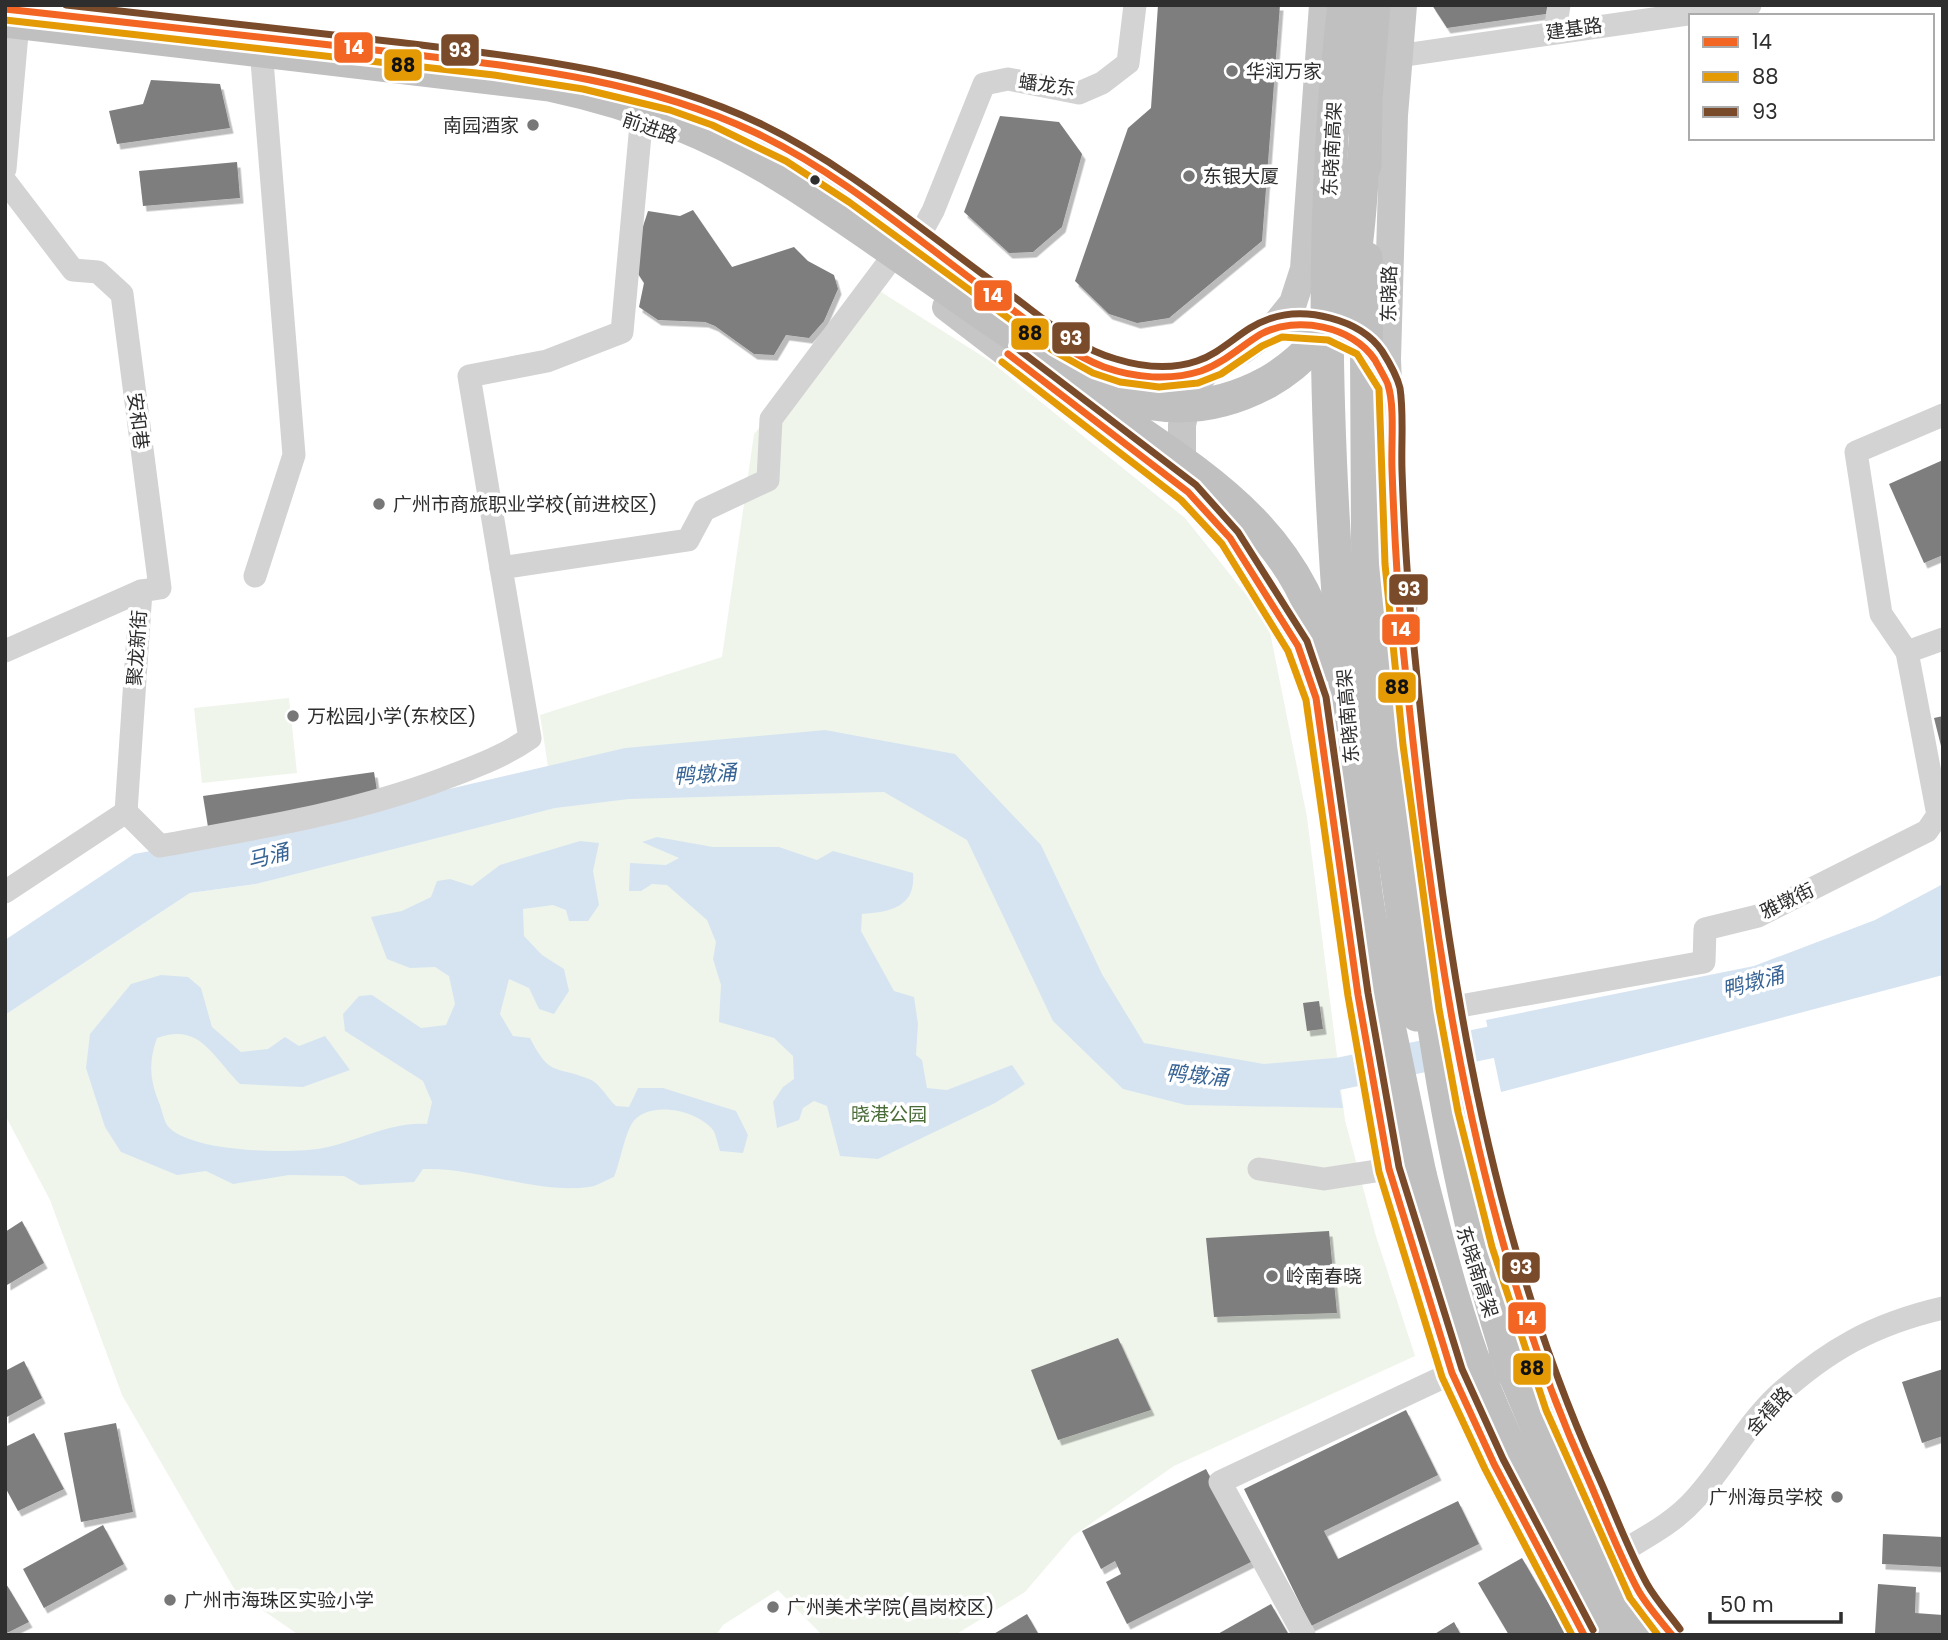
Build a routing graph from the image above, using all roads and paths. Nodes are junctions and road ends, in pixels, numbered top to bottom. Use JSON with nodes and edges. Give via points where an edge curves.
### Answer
{"nodes":[{"id":1,"x":1135,"y":5,"type":"edge"},
{"id":2,"x":1323,"y":5,"type":"edge"},
{"id":3,"x":1345,"y":5,"type":"edge"},
{"id":4,"x":1374,"y":5,"type":"edge"},
{"id":5,"x":1382,"y":5,"type":"edge"},
{"id":6,"x":1403,"y":5,"type":"edge"},
{"id":7,"x":1559,"y":5,"type":"edge"},
{"id":8,"x":1750,"y":5,"type":"edge"},
{"id":9,"x":8,"y":24,"type":"edge"},
{"id":10,"x":1555,"y":32,"type":"junction"},
{"id":11,"x":1398,"y":56,"type":"junction"},
{"id":12,"x":341,"y":59,"type":"junction"},
{"id":13,"x":262,"y":61,"type":"junction"},
{"id":14,"x":384,"y":64,"type":"junction"},
{"id":15,"x":641,"y":124,"type":"junction"},
{"id":16,"x":1313,"y":126,"type":"junction"},
{"id":17,"x":1365,"y":143,"type":"junction"},
{"id":18,"x":5,"y":169,"type":"edge"},
{"id":19,"x":5,"y":181,"type":"edge"},
{"id":20,"x":918,"y":238,"type":"junction"},
{"id":21,"x":888,"y":263,"type":"junction"},
{"id":22,"x":953,"y":293,"type":"junction"},
{"id":23,"x":1272,"y":329,"type":"junction"},
{"id":24,"x":1209,"y":368,"type":"junction"},
{"id":25,"x":1389,"y":386,"type":"junction"},
{"id":26,"x":1943,"y":415,"type":"edge"},
{"id":27,"x":1188,"y":492,"type":"junction"},
{"id":28,"x":1230,"y":538,"type":"junction"},
{"id":29,"x":1395,"y":563,"type":"junction"},
{"id":30,"x":501,"y":568,"type":"junction"},
{"id":31,"x":255,"y":576,"type":"dead end"},
{"id":32,"x":141,"y":591,"type":"junction"},
{"id":33,"x":1401,"y":607,"type":"junction"},
{"id":34,"x":1943,"y":639,"type":"edge"},
{"id":35,"x":5,"y":651,"type":"edge"},
{"id":36,"x":1907,"y":652,"type":"junction"},
{"id":37,"x":126,"y":812,"type":"junction"},
{"id":38,"x":1361,"y":855,"type":"junction"},
{"id":39,"x":5,"y":892,"type":"edge"},
{"id":40,"x":1450,"y":1015,"type":"junction"},
{"id":41,"x":1376,"y":1029,"type":"junction"},
{"id":42,"x":1259,"y":1169,"type":"dead end"},
{"id":43,"x":1405,"y":1172,"type":"junction"},
{"id":44,"x":1943,"y":1308,"type":"edge"},
{"id":45,"x":1452,"y":1373,"type":"junction"},
{"id":46,"x":1513,"y":1373,"type":"junction"},
{"id":47,"x":1554,"y":1468,"type":"junction"},
{"id":48,"x":1621,"y":1552,"type":"junction"},
{"id":49,"x":1640,"y":1594,"type":"junction"},
{"id":50,"x":1590,"y":1631,"type":"edge"},
{"id":51,"x":1304,"y":1635,"type":"edge"},
{"id":52,"x":1618,"y":1635,"type":"edge"},
{"id":53,"x":1635,"y":1635,"type":"edge"},
{"id":54,"x":1660,"y":1635,"type":"edge"},
{"id":55,"x":1672,"y":1635,"type":"edge"}],
"edges":[{"from":1,"to":20,"type":"street","name":"蟠龙东","via":[[1128,63],[1102,83],[1079,93],[1008,79],[984,84]]},
{"from":2,"to":16,"type":"main road"},
{"from":3,"to":5,"type":"street","via":[[1362,9]]},
{"from":3,"to":38,"type":"highway","name":"东晓南高架","bridge":true,"via":[[1330,161],[1328,383],[1336,566]]},
{"from":4,"to":17,"type":"highway","name":"东晓南高架","bridge":true},
{"from":6,"to":11,"type":"main road","name":"东晓路"},
{"from":7,"to":10,"type":"street"},
{"from":8,"to":10,"type":"street","name":"建基路"},
{"from":9,"to":12,"type":"main road","name":"前进路"},
{"from":9,"to":13,"type":"main road","name":"前进路"},
{"from":9,"to":18,"type":"street"},
{"from":9,"to":22,"type":"highway","bridge":true,"via":[[407,66],[603,96],[688,127],[744,154]]},
{"from":10,"to":11,"type":"street","name":"建基路"},
{"from":11,"to":16,"type":"street","via":[[1357,79]]},
{"from":11,"to":25,"type":"main road","name":"东晓路"},
{"from":12,"to":13,"type":"main road","name":"前进路"},
{"from":12,"to":14,"type":"main road","name":"前进路"},
{"from":13,"to":31,"type":"street","via":[[294,455]]},
{"from":14,"to":15,"type":"main road","name":"前进路"},
{"from":14,"to":20,"type":"main road","name":"前进路","via":[[581,78],[635,89],[715,115],[796,155]]},
{"from":15,"to":21,"type":"main road","name":"前进路","via":[[744,166]]},
{"from":15,"to":30,"type":"street","via":[[622,332],[547,361],[469,376]]},
{"from":16,"to":23,"type":"main road","via":[[1304,269],[1293,303]]},
{"from":17,"to":22,"type":"highway","bridge":true,"via":[[1353,262],[1336,314],[1293,366],[1240,396],[1183,406],[1126,398],[1071,372]]},
{"from":17,"to":46,"type":"highway","name":"东晓南高架","bridge":true,"via":[[1366,579],[1381,753],[1402,923],[1442,1149],[1472,1259]]},
{"from":19,"to":32,"type":"street","name":"安和巷","via":[[72,270],[99,272],[122,294],[160,588]]},
{"from":20,"to":24,"type":"main road","name":"前进路","via":[[1046,332],[1100,365],[1161,377]]},
{"from":21,"to":27,"type":"main road","name":"前进路"},
{"from":21,"to":30,"type":"street","via":[[771,419],[768,480],[704,510],[688,540]]},
{"from":22,"to":38,"type":"highway","bridge":true,"via":[[1216,486],[1270,539],[1299,583],[1319,628]]},
{"from":23,"to":24,"type":"main road"},
{"from":23,"to":25,"type":"main road","via":[[1311,327],[1358,340]]},
{"from":24,"to":27,"type":"main road","via":[[1188,398],[1182,425],[1182,474]]},
{"from":25,"to":29,"type":"main road","name":"东晓路"},
{"from":26,"to":36,"type":"street","via":[[1856,452],[1881,614]]},
{"from":27,"to":28,"type":"main road"},
{"from":28,"to":29,"type":"main road","via":[[1288,586],[1317,594],[1373,583]]},
{"from":28,"to":41,"type":"main road","via":[[1297,646],[1316,698]]},
{"from":29,"to":33,"type":"main road","name":"东晓路"},
{"from":30,"to":37,"type":"street","via":[[530,738],[505,756],[340,813],[160,846]]},
{"from":32,"to":35,"type":"street","name":"聚龙新街"},
{"from":32,"to":37,"type":"street","name":"聚龙新街"},
{"from":33,"to":40,"type":"main road","name":"东晓路","via":[[1413,744]]},
{"from":33,"to":46,"type":"highway","via":[[1387,639],[1410,842],[1457,1165],[1478,1259]]},
{"from":34,"to":36,"type":"street"},
{"from":36,"to":40,"type":"street","name":"雅墩街","via":[[1938,815],[1927,831],[1758,916],[1705,929],[1704,962]]},
{"from":37,"to":39,"type":"street"},
{"from":38,"to":41,"type":"highway","name":"东晓南高架","bridge":true},
{"from":40,"to":48,"type":"main road","name":"东晓路","via":[[1499,1233],[1537,1353]]},
{"from":41,"to":43,"type":"highway","name":"东晓南高架"},
{"from":42,"to":43,"type":"street","via":[[1324,1179]]},
{"from":43,"to":45,"type":"main road"},
{"from":43,"to":50,"type":"highway","name":"东晓南高架","bridge":true,"via":[[1481,1378]]},
{"from":44,"to":48,"type":"street","name":"金禧路","via":[[1868,1330],[1811,1369],[1773,1400],[1693,1501]]},
{"from":45,"to":50,"type":"main road","via":[[1494,1464]]},
{"from":45,"to":51,"type":"street","via":[[1220,1482]]},
{"from":46,"to":47,"type":"highway","name":"东晓南高架"},
{"from":47,"to":52,"type":"highway","bridge":true,"via":[[1602,1579]]},
{"from":47,"to":53,"type":"highway","name":"东晓南高架","bridge":true},
{"from":48,"to":49,"type":"main road","name":"东晓路"},
{"from":49,"to":50,"type":"street"},
{"from":49,"to":54,"type":"main road","name":"东晓路"},
{"from":49,"to":55,"type":"main road"}]}
